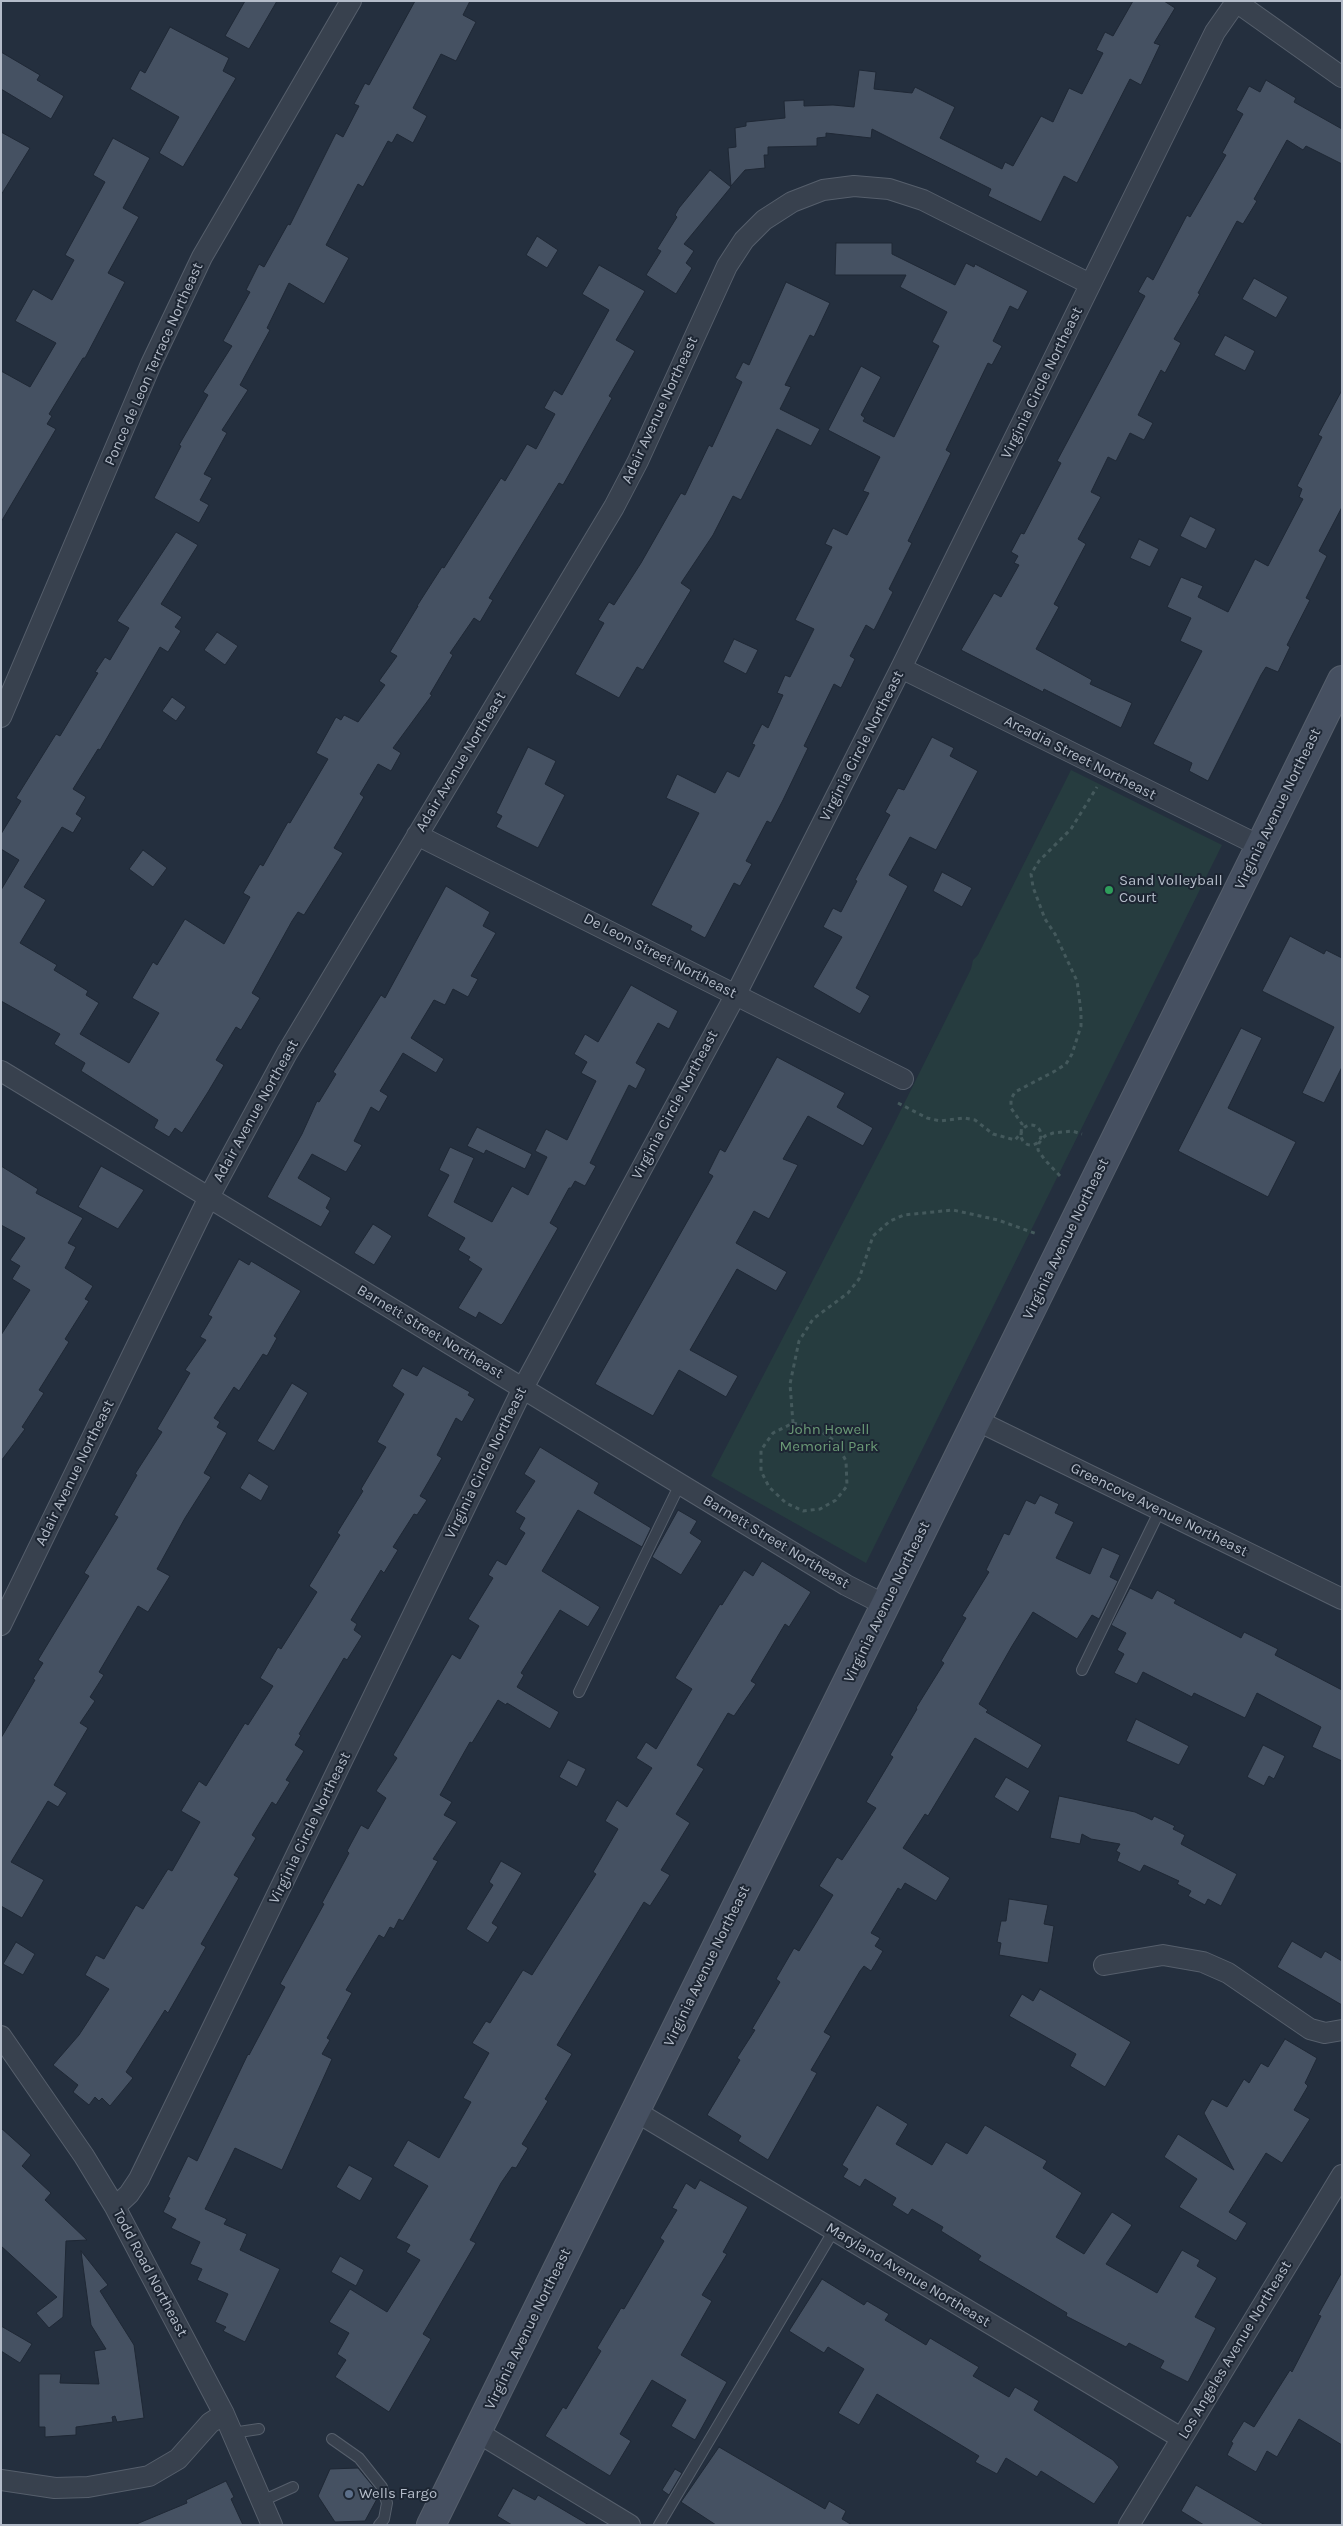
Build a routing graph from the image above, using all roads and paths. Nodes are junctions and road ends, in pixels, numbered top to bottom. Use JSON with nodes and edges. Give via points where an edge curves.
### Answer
{"nodes":[{"id":1,"x":351,"y":1,"type":"edge"},
{"id":2,"x":1235,"y":2,"type":"edge"},
{"id":3,"x":1342,"y":77,"type":"edge"},
{"id":4,"x":1090,"y":284,"type":"junction"},
{"id":5,"x":901,"y":668,"type":"junction"},
{"id":6,"x":1342,"y":680,"type":"edge"},
{"id":7,"x":1,"y":716,"type":"edge"},
{"id":8,"x":1105,"y":770,"type":"junction"},
{"id":9,"x":417,"y":835,"type":"junction"},
{"id":10,"x":1260,"y":846,"type":"junction"},
{"id":11,"x":736,"y":994,"type":"junction"},
{"id":12,"x":1,"y":1071,"type":"edge"},
{"id":13,"x":903,"y":1079,"type":"dead end"},
{"id":14,"x":898,"y":1103,"type":"dead end"},
{"id":15,"x":1021,"y":1133,"type":"junction"},
{"id":16,"x":1082,"y":1134,"type":"dead end"},
{"id":17,"x":1039,"y":1142,"type":"junction"},
{"id":18,"x":1060,"y":1176,"type":"dead end"},
{"id":19,"x":209,"y":1197,"type":"junction"},
{"id":20,"x":1037,"y":1234,"type":"dead end"},
{"id":21,"x":522,"y":1388,"type":"junction"},
{"id":22,"x":976,"y":1420,"type":"junction"},
{"id":23,"x":793,"y":1423,"type":"junction"},
{"id":24,"x":680,"y":1484,"type":"junction"},
{"id":25,"x":1160,"y":1510,"type":"junction"},
{"id":26,"x":1339,"y":1591,"type":"edge"},
{"id":27,"x":885,"y":1605,"type":"junction"},
{"id":28,"x":1,"y":1625,"type":"edge"},
{"id":29,"x":1082,"y":1670,"type":"dead end"},
{"id":30,"x":579,"y":1692,"type":"dead end"},
{"id":31,"x":1104,"y":1965,"type":"dead end"},
{"id":32,"x":1342,"y":2030,"type":"edge"},
{"id":33,"x":1,"y":2036,"type":"edge"},
{"id":34,"x":635,"y":2111,"type":"junction"},
{"id":35,"x":1342,"y":2175,"type":"edge"},
{"id":36,"x":116,"y":2207,"type":"junction"},
{"id":37,"x":834,"y":2230,"type":"junction"},
{"id":38,"x":224,"y":2414,"type":"junction"},
{"id":39,"x":259,"y":2429,"type":"dead end"},
{"id":40,"x":477,"y":2432,"type":"junction"},
{"id":41,"x":232,"y":2433,"type":"junction"},
{"id":42,"x":1182,"y":2438,"type":"junction"},
{"id":43,"x":332,"y":2439,"type":"dead end"},
{"id":44,"x":1,"y":2480,"type":"edge"},
{"id":45,"x":293,"y":2486,"type":"dead end"},
{"id":46,"x":262,"y":2501,"type":"junction"},
{"id":47,"x":272,"y":2525,"type":"edge"},
{"id":48,"x":379,"y":2525,"type":"edge"},
{"id":49,"x":431,"y":2525,"type":"edge"},
{"id":50,"x":630,"y":2525,"type":"edge"},
{"id":51,"x":659,"y":2525,"type":"edge"},
{"id":52,"x":1129,"y":2525,"type":"edge"}],
"edges":[{"from":1,"to":7,"type":"street","name":"Ponce de Leon Terrace Northeast","via":[[202,256],[151,364]]},
{"from":2,"to":3,"type":"street"},
{"from":2,"to":4,"type":"street","name":"Virginia Circle Northeast","via":[[1215,32]]},
{"from":4,"to":5,"type":"street","name":"Virginia Circle Northeast"},
{"from":4,"to":9,"type":"street","name":"Adair Avenue Northeast","via":[[923,200],[889,189],[854,186],[823,190],[792,202],[764,220],[744,240],[727,266],[614,507]]},
{"from":5,"to":8,"type":"street","name":"Arcadia Street Northeast"},
{"from":5,"to":11,"type":"street","name":"Virginia Circle Northeast"},
{"from":6,"to":10,"type":"street","name":"Virginia Avenue Northeast"},
{"from":8,"to":10,"type":"street","name":"Arcadia Street Northeast"},
{"from":8,"to":15,"type":"path","via":[[1071,829],[1039,861],[1031,874],[1045,918],[1076,982],[1082,1012],[1078,1040],[1066,1064],[1015,1092],[1011,1099],[1011,1108],[1022,1124]]},
{"from":9,"to":11,"type":"street","name":"De Leon Street Northeast"},
{"from":9,"to":19,"type":"street","name":"Adair Avenue Northeast","via":[[287,1053]]},
{"from":10,"to":22,"type":"street","name":"Virginia Avenue Northeast"},
{"from":11,"to":13,"type":"street","name":"De Leon Street Northeast"},
{"from":11,"to":21,"type":"street","name":"Virginia Circle Northeast"},
{"from":12,"to":19,"type":"street","name":"Barnett Street Northeast"},
{"from":14,"to":15,"type":"path","via":[[934,1120],[975,1120],[993,1134],[1005,1138],[1015,1140]]},
{"from":15,"to":17,"type":"path","via":[[1026,1144],[1034,1146]]},
{"from":15,"to":17,"type":"path","via":[[1029,1125],[1037,1126],[1042,1132]]},
{"from":16,"to":17,"type":"path","via":[[1053,1132]]},
{"from":17,"to":18,"type":"path","via":[[1038,1150]]},
{"from":19,"to":21,"type":"street","name":"Barnett Street Northeast"},
{"from":19,"to":28,"type":"street","name":"Adair Avenue Northeast"},
{"from":20,"to":23,"type":"path","via":[[998,1220],[953,1210],[904,1215],[890,1221],[873,1236],[859,1279],[848,1293],[813,1319],[799,1340],[790,1384]]},
{"from":21,"to":24,"type":"street","name":"Barnett Street Northeast"},
{"from":21,"to":36,"type":"street","name":"Virginia Circle Northeast","via":[[139,2179]]},
{"from":22,"to":25,"type":"street","name":"Greencove Avenue Northeast"},
{"from":22,"to":27,"type":"street","name":"Virginia Avenue Northeast"},
{"from":23,"to":23,"type":"path","via":[[774,1433],[761,1450],[761,1471],[768,1488],[786,1503],[804,1511],[820,1509],[836,1500],[847,1486],[846,1461],[836,1442],[816,1428]]},
{"from":24,"to":27,"type":"street","name":"Barnett Street Northeast","via":[[846,1585]]},
{"from":24,"to":30,"type":"lane"},
{"from":25,"to":26,"type":"street","name":"Greencove Avenue Northeast"},
{"from":25,"to":29,"type":"lane"},
{"from":27,"to":34,"type":"street","name":"Virginia Avenue Northeast"},
{"from":31,"to":32,"type":"street","via":[[1163,1956],[1203,1962],[1228,1973],[1310,2029],[1325,2033]]},
{"from":33,"to":36,"type":"street","name":"Todd Road Northeast"},
{"from":34,"to":37,"type":"street","name":"Maryland Avenue Northeast"},
{"from":34,"to":40,"type":"street","name":"Virginia Avenue Northeast"},
{"from":35,"to":42,"type":"street","name":"Los Angeles Avenue Northeast"},
{"from":36,"to":38,"type":"street","name":"Todd Road Northeast"},
{"from":37,"to":42,"type":"street","name":"Maryland Avenue Northeast"},
{"from":37,"to":51,"type":"lane"},
{"from":38,"to":41,"type":"street","name":"Todd Road Northeast"},
{"from":38,"to":44,"type":"street","via":[[210,2423],[178,2459],[149,2476],[80,2488],[27,2486]]},
{"from":39,"to":41,"type":"lane"},
{"from":40,"to":49,"type":"street","name":"Virginia Avenue Northeast"},
{"from":40,"to":50,"type":"street"},
{"from":41,"to":46,"type":"street","name":"Todd Road Northeast"},
{"from":42,"to":52,"type":"street","name":"Los Angeles Avenue Northeast"},
{"from":43,"to":48,"type":"lane","via":[[359,2458],[382,2487],[387,2503],[384,2519]]},
{"from":45,"to":46,"type":"lane"},
{"from":46,"to":47,"type":"street","name":"Todd Road Northeast"}]}
